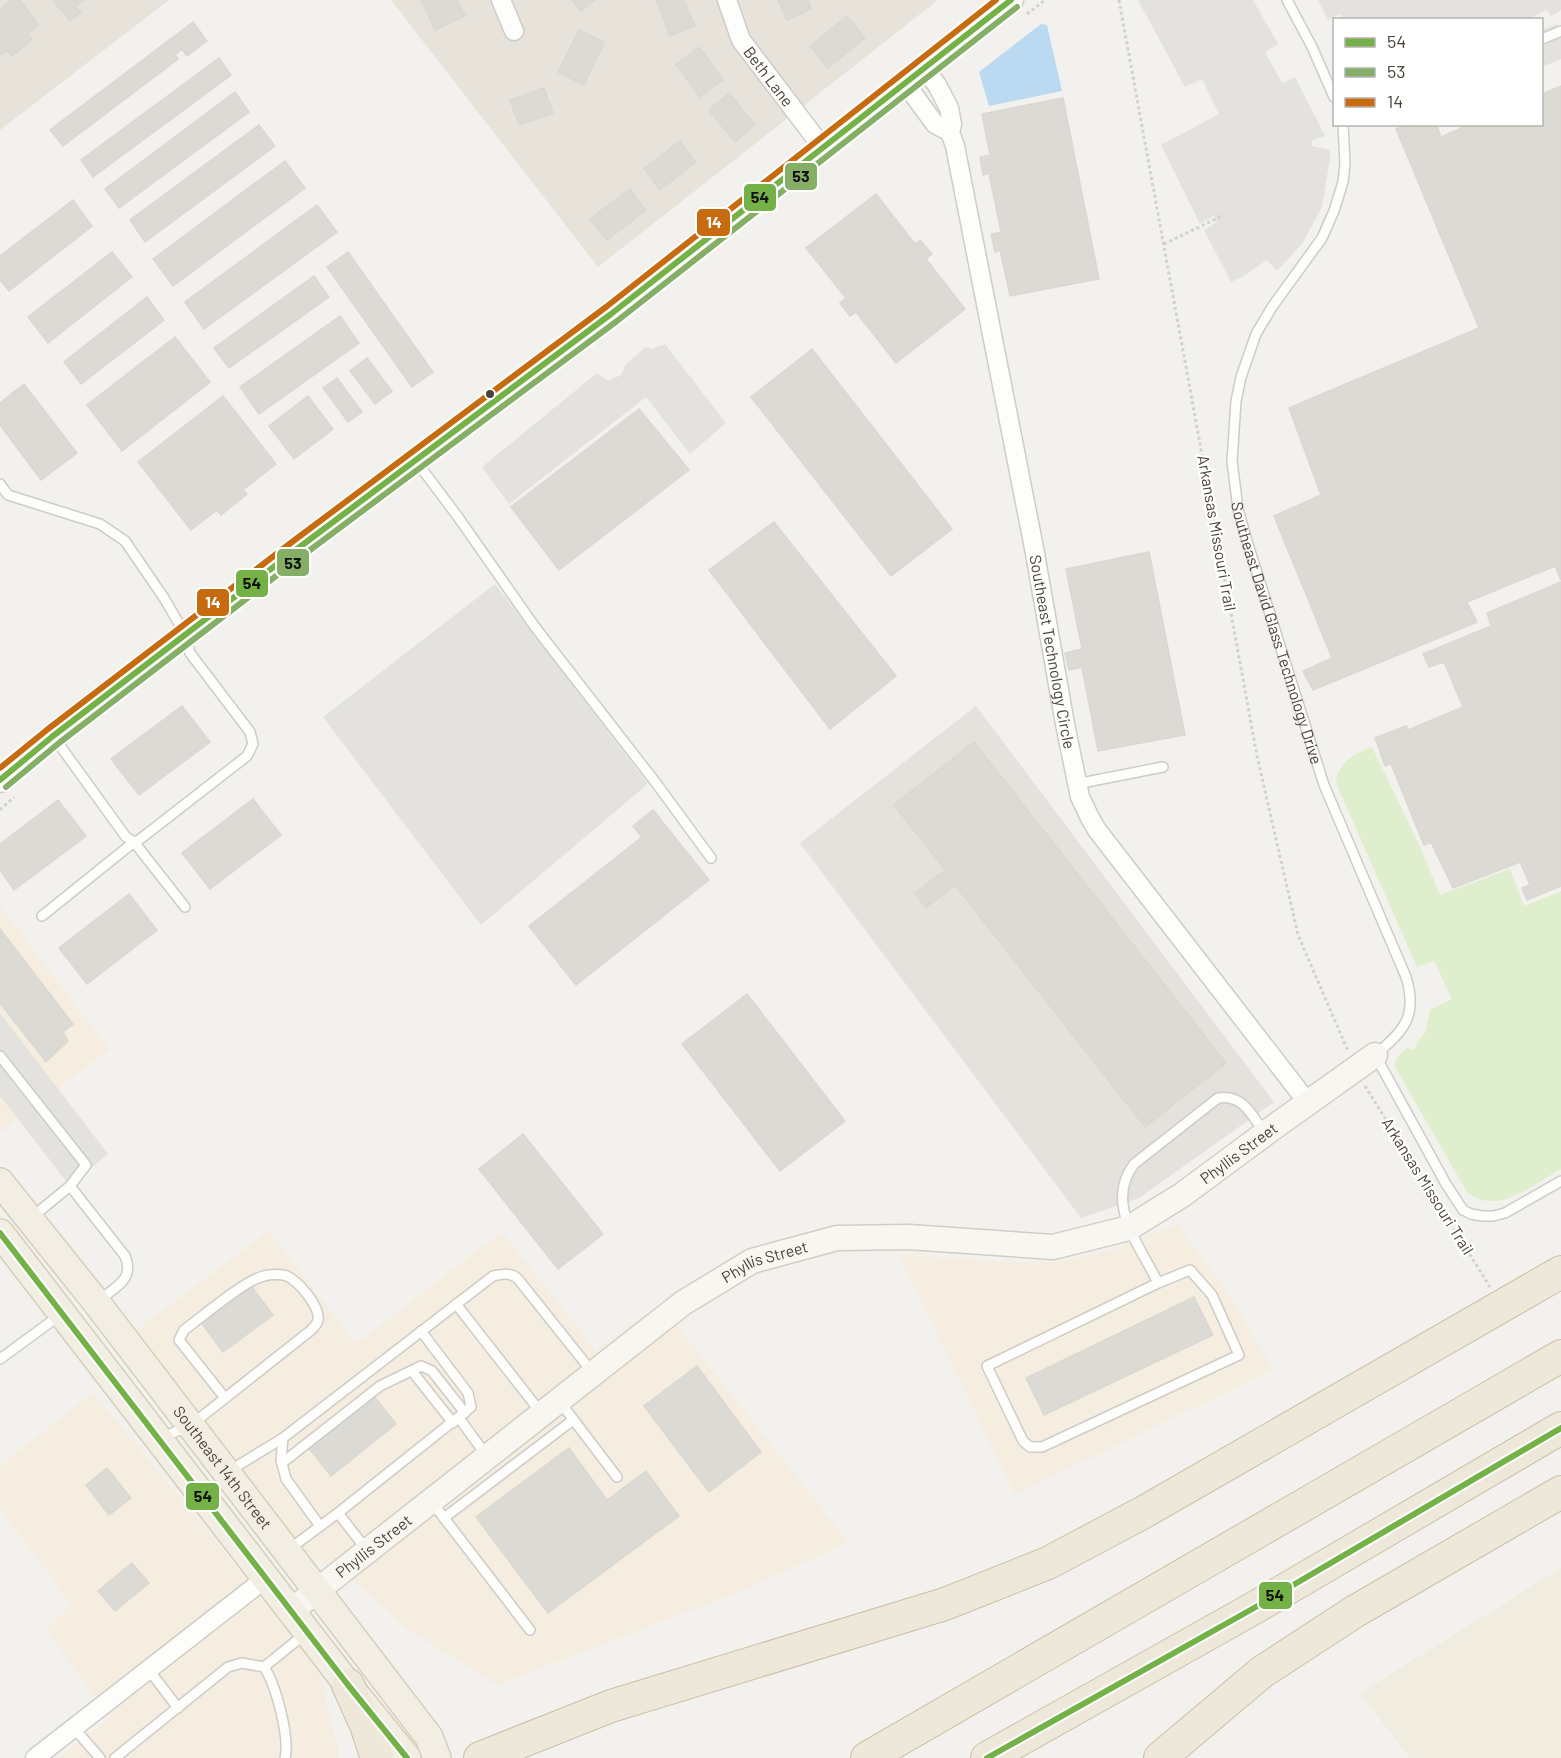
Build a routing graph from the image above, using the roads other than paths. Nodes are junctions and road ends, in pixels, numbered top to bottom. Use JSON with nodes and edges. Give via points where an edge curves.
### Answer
{"nodes":[{"id":1,"x":501,"y":0,"type":"edge"},
{"id":2,"x":727,"y":0,"type":"edge"},
{"id":3,"x":1287,"y":0,"type":"edge"},
{"id":4,"x":1002,"y":3,"type":"edge"},
{"id":5,"x":514,"y":31,"type":"dead end"},
{"id":6,"x":1561,"y":31,"type":"edge"},
{"id":7,"x":1543,"y":39,"type":"edge"},
{"id":8,"x":924,"y":68,"type":"junction"},
{"id":9,"x":905,"y":83,"type":"junction"},
{"id":10,"x":1333,"y":93,"type":"edge"},
{"id":11,"x":1343,"y":126,"type":"edge"},
{"id":12,"x":950,"y":132,"type":"junction"},
{"id":13,"x":823,"y":148,"type":"junction"},
{"id":14,"x":416,"y":462,"type":"junction"},
{"id":15,"x":0,"y":485,"type":"edge"},
{"id":16,"x":185,"y":634,"type":"junction"},
{"id":17,"x":53,"y":736,"type":"junction"},
{"id":18,"x":1163,"y":766,"type":"dead end"},
{"id":19,"x":0,"y":780,"type":"edge"},
{"id":20,"x":1077,"y":784,"type":"junction"},
{"id":21,"x":134,"y":842,"type":"junction"},
{"id":22,"x":711,"y":858,"type":"dead end"},
{"id":23,"x":184,"y":907,"type":"dead end"},
{"id":24,"x":42,"y":916,"type":"dead end"},
{"id":25,"x":1375,"y":1055,"type":"junction"},
{"id":26,"x":0,"y":1056,"type":"edge"},
{"id":27,"x":4,"y":1068,"type":"edge"},
{"id":28,"x":1308,"y":1103,"type":"junction"},
{"id":29,"x":1265,"y":1134,"type":"junction"},
{"id":30,"x":1561,"y":1180,"type":"edge"},
{"id":31,"x":0,"y":1182,"type":"edge"},
{"id":32,"x":70,"y":1186,"type":"junction"},
{"id":33,"x":30,"y":1219,"type":"junction"},
{"id":34,"x":1129,"y":1228,"type":"junction"},
{"id":35,"x":0,"y":1233,"type":"edge"},
{"id":36,"x":1561,"y":1272,"type":"edge"},
{"id":37,"x":1158,"y":1283,"type":"junction"},
{"id":38,"x":96,"y":1302,"type":"junction"},
{"id":39,"x":456,"y":1304,"type":"junction"},
{"id":40,"x":62,"y":1313,"type":"junction"},
{"id":41,"x":421,"y":1331,"type":"junction"},
{"id":42,"x":1561,"y":1356,"type":"edge"},
{"id":43,"x":0,"y":1359,"type":"edge"},
{"id":44,"x":412,"y":1371,"type":"junction"},
{"id":45,"x":593,"y":1373,"type":"junction"},
{"id":46,"x":225,"y":1398,"type":"junction"},
{"id":47,"x":551,"y":1407,"type":"junction"},
{"id":48,"x":459,"y":1418,"type":"junction"},
{"id":49,"x":573,"y":1420,"type":"junction"},
{"id":50,"x":191,"y":1425,"type":"junction"},
{"id":51,"x":1561,"y":1428,"type":"edge"},
{"id":52,"x":283,"y":1438,"type":"junction"},
{"id":53,"x":159,"y":1439,"type":"junction"},
{"id":54,"x":488,"y":1457,"type":"junction"},
{"id":55,"x":282,"y":1463,"type":"junction"},
{"id":56,"x":227,"y":1472,"type":"junction"},
{"id":57,"x":617,"y":1477,"type":"dead end"},
{"id":58,"x":1561,"y":1492,"type":"edge"},
{"id":59,"x":438,"y":1509,"type":"junction"},
{"id":60,"x":338,"y":1513,"type":"junction"},
{"id":61,"x":320,"y":1526,"type":"junction"},
{"id":62,"x":287,"y":1551,"type":"junction"},
{"id":63,"x":367,"y":1551,"type":"junction"},
{"id":64,"x":266,"y":1578,"type":"junction"},
{"id":65,"x":318,"y":1590,"type":"junction"},
{"id":66,"x":291,"y":1611,"type":"junction"},
{"id":67,"x":530,"y":1630,"type":"dead end"},
{"id":68,"x":308,"y":1632,"type":"junction"},
{"id":69,"x":264,"y":1667,"type":"junction"},
{"id":70,"x":149,"y":1670,"type":"junction"},
{"id":71,"x":348,"y":1685,"type":"junction"},
{"id":72,"x":178,"y":1708,"type":"junction"},
{"id":73,"x":74,"y":1728,"type":"junction"},
{"id":74,"x":35,"y":1758,"type":"edge"},
{"id":75,"x":100,"y":1758,"type":"edge"},
{"id":76,"x":115,"y":1758,"type":"edge"},
{"id":77,"x":285,"y":1758,"type":"edge"},
{"id":78,"x":376,"y":1758,"type":"edge"},
{"id":79,"x":407,"y":1758,"type":"edge"},
{"id":80,"x":437,"y":1758,"type":"edge"},
{"id":81,"x":480,"y":1758,"type":"edge"},
{"id":82,"x":867,"y":1758,"type":"edge"},
{"id":83,"x":987,"y":1758,"type":"edge"},
{"id":84,"x":1160,"y":1758,"type":"edge"}],
"edges":[{"from":1,"to":5,"type":"street"},
{"from":2,"to":13,"type":"street","name":"Beth Lane","via":[[741,40]]},
{"from":3,"to":10,"type":"lane"},
{"from":4,"to":8,"type":"street"},
{"from":6,"to":7,"type":"lane"},
{"from":8,"to":9,"type":"street"},
{"from":8,"to":12,"type":"street","name":"Southeast Technology Circle","via":[[949,108]]},
{"from":9,"to":12,"type":"street","via":[[935,124]]},
{"from":9,"to":13,"type":"street"},
{"from":11,"to":25,"type":"lane","name":"Southeast David Glass Technology Drive","via":[[1345,164],[1334,211],[1322,238],[1256,334],[1236,401],[1232,461],[1247,541],[1324,784],[1411,991],[1407,1024]]},
{"from":12,"to":20,"type":"street","name":"Southeast Technology Circle","via":[[997,354]]},
{"from":13,"to":14,"type":"street"},
{"from":14,"to":16,"type":"street"},
{"from":14,"to":22,"type":"lane"},
{"from":15,"to":16,"type":"lane","via":[[8,495],[100,524],[125,541]]},
{"from":16,"to":17,"type":"street"},
{"from":16,"to":21,"type":"lane","via":[[190,653],[250,732],[253,744],[247,756]]},
{"from":17,"to":19,"type":"street"},
{"from":17,"to":21,"type":"lane","via":[[126,837]]},
{"from":18,"to":20,"type":"lane"},
{"from":20,"to":28,"type":"street","name":"Southeast Technology Circle","via":[[1097,830]]},
{"from":21,"to":23,"type":"lane"},
{"from":21,"to":24,"type":"lane"},
{"from":25,"to":28,"type":"street","name":"Southeast David Glass Technology Drive"},
{"from":25,"to":30,"type":"lane","via":[[1463,1210],[1482,1216],[1505,1213]]},
{"from":26,"to":27,"type":"lane"},
{"from":27,"to":32,"type":"lane","via":[[86,1165]]},
{"from":28,"to":29,"type":"street","name":"Phyllis Street"},
{"from":29,"to":34,"type":"street","name":"Phyllis Street"},
{"from":29,"to":34,"type":"lane","via":[[1238,1100],[1228,1096],[1206,1106],[1127,1173],[1121,1199]]},
{"from":31,"to":33,"type":"main road","name":"Southeast 14th Street"},
{"from":32,"to":33,"type":"lane"},
{"from":32,"to":38,"type":"lane","via":[[129,1266],[125,1279]]},
{"from":33,"to":38,"type":"main road","name":"Southeast 14th Street"},
{"from":34,"to":37,"type":"lane"},
{"from":34,"to":45,"type":"street","name":"Phyllis Street","via":[[1053,1247],[909,1237],[837,1238],[752,1261],[683,1303]]},
{"from":35,"to":40,"type":"main road","name":"Southeast 14th Street"},
{"from":36,"to":81,"type":"highway","via":[[1155,1507],[1048,1563],[935,1608],[611,1706]]},
{"from":37,"to":37,"type":"lane","via":[[1190,1270],[1212,1295],[1239,1355],[1042,1447],[1030,1447],[1023,1441],[987,1366]]},
{"from":38,"to":50,"type":"main road","name":"Southeast 14th Street"},
{"from":39,"to":41,"type":"lane"},
{"from":39,"to":45,"type":"lane","via":[[493,1276],[514,1275]]},
{"from":39,"to":47,"type":"lane"},
{"from":40,"to":43,"type":"lane"},
{"from":40,"to":53,"type":"main road","name":"Southeast 14th Street"},
{"from":41,"to":48,"type":"lane","via":[[468,1393],[471,1407]]},
{"from":41,"to":52,"type":"lane"},
{"from":42,"to":82,"type":"highway"},
{"from":44,"to":48,"type":"lane"},
{"from":44,"to":48,"type":"lane","via":[[421,1366],[432,1371]]},
{"from":44,"to":55,"type":"lane","via":[[380,1386]]},
{"from":45,"to":47,"type":"street","name":"Phyllis Street"},
{"from":46,"to":46,"type":"lane","via":[[179,1340],[184,1330],[240,1289],[264,1276],[285,1275],[295,1281],[316,1307],[316,1326]]},
{"from":46,"to":50,"type":"lane"},
{"from":47,"to":49,"type":"lane"},
{"from":47,"to":54,"type":"street","name":"Phyllis Street"},
{"from":48,"to":54,"type":"lane"},
{"from":48,"to":60,"type":"lane"},
{"from":49,"to":57,"type":"lane"},
{"from":49,"to":59,"type":"lane"},
{"from":50,"to":53,"type":"lane"},
{"from":50,"to":56,"type":"main road","name":"Southeast 14th Street"},
{"from":51,"to":83,"type":"highway"},
{"from":52,"to":55,"type":"lane"},
{"from":52,"to":56,"type":"lane"},
{"from":53,"to":64,"type":"main road","name":"Southeast 14th Street"},
{"from":54,"to":59,"type":"street","name":"Phyllis Street"},
{"from":55,"to":61,"type":"lane","via":[[286,1479]]},
{"from":56,"to":62,"type":"main road","name":"Southeast 14th Street"},
{"from":58,"to":84,"type":"highway","via":[[1354,1612],[1262,1672]]},
{"from":59,"to":63,"type":"street","name":"Phyllis Street"},
{"from":59,"to":67,"type":"lane"},
{"from":60,"to":61,"type":"lane"},
{"from":60,"to":63,"type":"lane"},
{"from":61,"to":62,"type":"lane"},
{"from":62,"to":65,"type":"main road","name":"Southeast 14th Street"},
{"from":63,"to":65,"type":"street","name":"Phyllis Street"},
{"from":64,"to":66,"type":"main road","name":"Southeast 14th Street"},
{"from":64,"to":70,"type":"street"},
{"from":65,"to":66,"type":"street","name":"Phyllis Street"},
{"from":65,"to":80,"type":"main road","name":"Southeast 14th Street","via":[[429,1737]]},
{"from":66,"to":68,"type":"main road","name":"Southeast 14th Street"},
{"from":68,"to":69,"type":"lane"},
{"from":68,"to":71,"type":"main road","name":"Southeast 14th Street"},
{"from":69,"to":72,"type":"lane","via":[[242,1663],[228,1667]]},
{"from":69,"to":77,"type":"lane","via":[[279,1705]]},
{"from":70,"to":72,"type":"lane"},
{"from":70,"to":73,"type":"street"},
{"from":71,"to":78,"type":"highway"},
{"from":71,"to":79,"type":"main road","name":"Southeast 14th Street"},
{"from":72,"to":76,"type":"lane"},
{"from":73,"to":74,"type":"street"},
{"from":73,"to":75,"type":"lane"}]}
